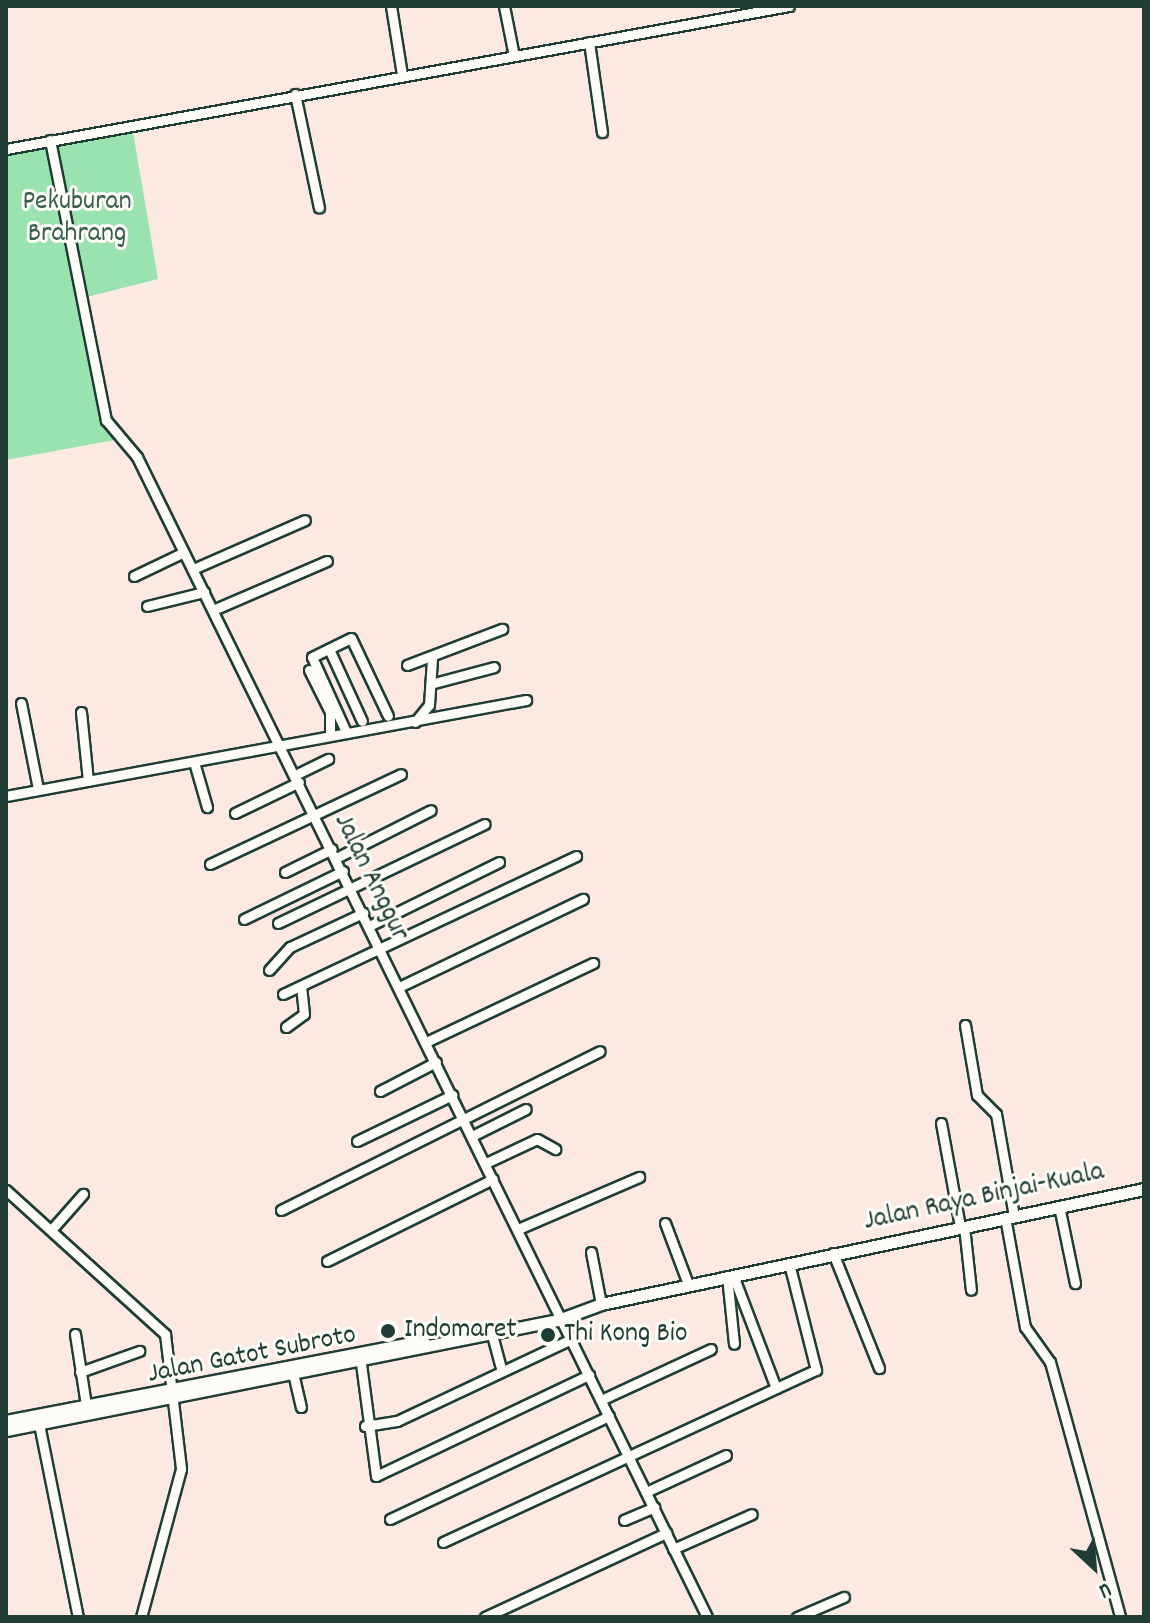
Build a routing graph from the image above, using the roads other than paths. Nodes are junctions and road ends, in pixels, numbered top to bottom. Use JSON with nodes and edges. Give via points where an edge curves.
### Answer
{"nodes":[{"id":1,"x":391,"y":6,"type":"edge"},
{"id":2,"x":504,"y":6,"type":"edge"},
{"id":3,"x":789,"y":6,"type":"edge"},
{"id":4,"x":589,"y":42,"type":"junction"},
{"id":5,"x":514,"y":56,"type":"junction"},
{"id":6,"x":402,"y":75,"type":"junction"},
{"id":7,"x":295,"y":94,"type":"junction"},
{"id":8,"x":602,"y":132,"type":"dead end"},
{"id":9,"x":50,"y":140,"type":"junction"},
{"id":10,"x":6,"y":149,"type":"edge"},
{"id":11,"x":319,"y":208,"type":"dead end"},
{"id":12,"x":305,"y":520,"type":"dead end"},
{"id":13,"x":184,"y":552,"type":"junction"},
{"id":14,"x":327,"y":561,"type":"dead end"},
{"id":15,"x":193,"y":569,"type":"junction"},
{"id":16,"x":134,"y":576,"type":"dead end"},
{"id":17,"x":204,"y":592,"type":"junction"},
{"id":18,"x":147,"y":606,"type":"dead end"},
{"id":19,"x":213,"y":610,"type":"junction"},
{"id":20,"x":502,"y":629,"type":"dead end"},
{"id":21,"x":329,"y":649,"type":"junction"},
{"id":22,"x":432,"y":658,"type":"junction"},
{"id":23,"x":407,"y":665,"type":"dead end"},
{"id":24,"x":494,"y":667,"type":"dead end"},
{"id":25,"x":309,"y":670,"type":"dead end"},
{"id":26,"x":434,"y":683,"type":"junction"},
{"id":27,"x":526,"y":700,"type":"dead end"},
{"id":28,"x":21,"y":703,"type":"dead end"},
{"id":29,"x":81,"y":712,"type":"dead end"},
{"id":30,"x":388,"y":716,"type":"dead end"},
{"id":31,"x":362,"y":721,"type":"dead end"},
{"id":32,"x":415,"y":722,"type":"junction"},
{"id":33,"x":346,"y":732,"type":"junction"},
{"id":34,"x":330,"y":734,"type":"junction"},
{"id":35,"x":281,"y":745,"type":"junction"},
{"id":36,"x":328,"y":759,"type":"dead end"},
{"id":37,"x":194,"y":762,"type":"junction"},
{"id":38,"x":401,"y":774,"type":"dead end"},
{"id":39,"x":297,"y":778,"type":"junction"},
{"id":40,"x":88,"y":781,"type":"junction"},
{"id":41,"x":38,"y":789,"type":"junction"},
{"id":42,"x":6,"y":796,"type":"edge"},
{"id":43,"x":207,"y":807,"type":"dead end"},
{"id":44,"x":431,"y":810,"type":"dead end"},
{"id":45,"x":235,"y":813,"type":"dead end"},
{"id":46,"x":316,"y":818,"type":"junction"},
{"id":47,"x":485,"y":824,"type":"dead end"},
{"id":48,"x":334,"y":853,"type":"junction"},
{"id":49,"x":576,"y":856,"type":"dead end"},
{"id":50,"x":499,"y":862,"type":"dead end"},
{"id":51,"x":210,"y":864,"type":"dead end"},
{"id":52,"x":343,"y":871,"type":"junction"},
{"id":53,"x":285,"y":872,"type":"dead end"},
{"id":54,"x":352,"y":890,"type":"junction"},
{"id":55,"x":583,"y":899,"type":"dead end"},
{"id":56,"x":363,"y":913,"type":"junction"},
{"id":57,"x":244,"y":919,"type":"dead end"},
{"id":58,"x":278,"y":923,"type":"dead end"},
{"id":59,"x":369,"y":926,"type":"junction"},
{"id":60,"x":380,"y":947,"type":"junction"},
{"id":61,"x":593,"y":963,"type":"dead end"},
{"id":62,"x":269,"y":970,"type":"dead end"},
{"id":63,"x":301,"y":986,"type":"junction"},
{"id":64,"x":399,"y":987,"type":"junction"},
{"id":65,"x":283,"y":994,"type":"dead end"},
{"id":66,"x":965,"y":1025,"type":"dead end"},
{"id":67,"x":286,"y":1027,"type":"dead end"},
{"id":68,"x":426,"y":1042,"type":"junction"},
{"id":69,"x":600,"y":1051,"type":"dead end"},
{"id":70,"x":436,"y":1062,"type":"junction"},
{"id":71,"x":380,"y":1091,"type":"dead end"},
{"id":72,"x":452,"y":1095,"type":"junction"},
{"id":73,"x":526,"y":1109,"type":"dead end"},
{"id":74,"x":464,"y":1118,"type":"junction"},
{"id":75,"x":941,"y":1123,"type":"dead end"},
{"id":76,"x":472,"y":1136,"type":"junction"},
{"id":77,"x":357,"y":1141,"type":"dead end"},
{"id":78,"x":555,"y":1149,"type":"dead end"},
{"id":79,"x":486,"y":1163,"type":"junction"},
{"id":80,"x":639,"y":1177,"type":"dead end"},
{"id":81,"x":493,"y":1179,"type":"junction"},
{"id":82,"x":1144,"y":1189,"type":"edge"},
{"id":83,"x":6,"y":1190,"type":"edge"},
{"id":84,"x":83,"y":1194,"type":"dead end"},
{"id":85,"x":1059,"y":1206,"type":"junction"},
{"id":86,"x":281,"y":1210,"type":"dead end"},
{"id":87,"x":1009,"y":1216,"type":"junction"},
{"id":88,"x":665,"y":1223,"type":"dead end"},
{"id":89,"x":962,"y":1227,"type":"junction"},
{"id":90,"x":52,"y":1229,"type":"junction"},
{"id":91,"x":518,"y":1229,"type":"junction"},
{"id":92,"x":591,"y":1252,"type":"dead end"},
{"id":93,"x":833,"y":1253,"type":"junction"},
{"id":94,"x":327,"y":1261,"type":"dead end"},
{"id":95,"x":789,"y":1263,"type":"junction"},
{"id":96,"x":730,"y":1276,"type":"junction"},
{"id":97,"x":1075,"y":1283,"type":"dead end"},
{"id":98,"x":688,"y":1284,"type":"junction"},
{"id":99,"x":971,"y":1290,"type":"dead end"},
{"id":100,"x":601,"y":1304,"type":"junction"},
{"id":101,"x":558,"y":1316,"type":"junction"},
{"id":102,"x":491,"y":1331,"type":"junction"},
{"id":103,"x":75,"y":1334,"type":"dead end"},
{"id":104,"x":569,"y":1340,"type":"junction"},
{"id":105,"x":438,"y":1342,"type":"junction"},
{"id":106,"x":734,"y":1344,"type":"dead end"},
{"id":107,"x":711,"y":1349,"type":"dead end"},
{"id":108,"x":139,"y":1351,"type":"dead end"},
{"id":109,"x":360,"y":1354,"type":"junction"},
{"id":110,"x":879,"y":1368,"type":"dead end"},
{"id":111,"x":501,"y":1369,"type":"junction"},
{"id":112,"x":80,"y":1372,"type":"junction"},
{"id":113,"x":293,"y":1373,"type":"junction"},
{"id":114,"x":589,"y":1375,"type":"junction"},
{"id":115,"x":776,"y":1388,"type":"junction"},
{"id":116,"x":172,"y":1391,"type":"junction"},
{"id":117,"x":601,"y":1400,"type":"junction"},
{"id":118,"x":86,"y":1405,"type":"junction"},
{"id":119,"x":301,"y":1407,"type":"dead end"},
{"id":120,"x":609,"y":1416,"type":"junction"},
{"id":121,"x":6,"y":1421,"type":"edge"},
{"id":122,"x":39,"y":1424,"type":"junction"},
{"id":123,"x":365,"y":1426,"type":"junction"},
{"id":124,"x":6,"y":1430,"type":"edge"},
{"id":125,"x":726,"y":1455,"type":"dead end"},
{"id":126,"x":628,"y":1457,"type":"junction"},
{"id":127,"x":646,"y":1492,"type":"junction"},
{"id":128,"x":654,"y":1507,"type":"junction"},
{"id":129,"x":752,"y":1514,"type":"dead end"},
{"id":130,"x":390,"y":1519,"type":"dead end"},
{"id":131,"x":624,"y":1520,"type":"dead end"},
{"id":132,"x":666,"y":1533,"type":"junction"},
{"id":133,"x":443,"y":1542,"type":"dead end"},
{"id":134,"x":673,"y":1549,"type":"junction"},
{"id":135,"x":844,"y":1597,"type":"dead end"},
{"id":136,"x":78,"y":1617,"type":"edge"},
{"id":137,"x":141,"y":1617,"type":"edge"},
{"id":138,"x":485,"y":1617,"type":"edge"},
{"id":139,"x":707,"y":1617,"type":"edge"},
{"id":140,"x":797,"y":1617,"type":"edge"},
{"id":141,"x":1120,"y":1617,"type":"edge"}],
"edges":[{"from":1,"to":6,"type":"street"},
{"from":2,"to":5,"type":"street"},
{"from":3,"to":4,"type":"street"},
{"from":4,"to":5,"type":"street"},
{"from":4,"to":8,"type":"street"},
{"from":5,"to":6,"type":"street"},
{"from":6,"to":7,"type":"street"},
{"from":7,"to":9,"type":"street"},
{"from":7,"to":11,"type":"street"},
{"from":9,"to":10,"type":"street"},
{"from":9,"to":13,"type":"street","name":"Jalan Anggur","via":[[105,416],[137,457]]},
{"from":12,"to":15,"type":"street"},
{"from":13,"to":15,"type":"street","name":"Jalan Anggur"},
{"from":13,"to":16,"type":"street"},
{"from":14,"to":19,"type":"street"},
{"from":15,"to":17,"type":"street","name":"Jalan Anggur"},
{"from":17,"to":18,"type":"street"},
{"from":17,"to":19,"type":"street","name":"Jalan Anggur"},
{"from":19,"to":35,"type":"street","name":"Jalan Anggur"},
{"from":20,"to":22,"type":"street"},
{"from":21,"to":30,"type":"street","via":[[351,638]]},
{"from":21,"to":31,"type":"street"},
{"from":21,"to":33,"type":"street","via":[[312,657]]},
{"from":22,"to":23,"type":"street"},
{"from":22,"to":26,"type":"street"},
{"from":24,"to":26,"type":"street"},
{"from":25,"to":34,"type":"street","via":[[330,712]]},
{"from":26,"to":32,"type":"street"},
{"from":27,"to":32,"type":"street"},
{"from":28,"to":41,"type":"street"},
{"from":29,"to":40,"type":"street"},
{"from":32,"to":33,"type":"street"},
{"from":33,"to":34,"type":"street"},
{"from":34,"to":35,"type":"street"},
{"from":35,"to":37,"type":"street"},
{"from":35,"to":39,"type":"street","name":"Jalan Anggur"},
{"from":36,"to":39,"type":"street"},
{"from":37,"to":40,"type":"street"},
{"from":37,"to":43,"type":"street"},
{"from":38,"to":46,"type":"street"},
{"from":39,"to":45,"type":"street"},
{"from":39,"to":46,"type":"street","name":"Jalan Anggur"},
{"from":40,"to":41,"type":"street"},
{"from":41,"to":42,"type":"street"},
{"from":44,"to":48,"type":"street"},
{"from":46,"to":48,"type":"street","name":"Jalan Anggur"},
{"from":46,"to":51,"type":"street"},
{"from":47,"to":54,"type":"street"},
{"from":48,"to":52,"type":"street","name":"Jalan Anggur"},
{"from":48,"to":53,"type":"street"},
{"from":49,"to":60,"type":"street"},
{"from":50,"to":59,"type":"street"},
{"from":52,"to":54,"type":"street","name":"Jalan Anggur"},
{"from":52,"to":57,"type":"street"},
{"from":54,"to":56,"type":"street","name":"Jalan Anggur"},
{"from":54,"to":58,"type":"street"},
{"from":55,"to":64,"type":"street"},
{"from":56,"to":59,"type":"street","name":"Jalan Anggur"},
{"from":56,"to":62,"type":"street","via":[[290,947]]},
{"from":59,"to":60,"type":"street","name":"Jalan Anggur"},
{"from":60,"to":63,"type":"street"},
{"from":60,"to":64,"type":"street","name":"Jalan Anggur"},
{"from":61,"to":68,"type":"street"},
{"from":63,"to":65,"type":"street"},
{"from":63,"to":67,"type":"street","via":[[304,1014]]},
{"from":64,"to":68,"type":"street","name":"Jalan Anggur"},
{"from":66,"to":87,"type":"street","via":[[977,1095],[996,1114]]},
{"from":68,"to":70,"type":"street","name":"Jalan Anggur"},
{"from":69,"to":74,"type":"street"},
{"from":70,"to":71,"type":"street"},
{"from":70,"to":72,"type":"street","name":"Jalan Anggur"},
{"from":72,"to":74,"type":"street","name":"Jalan Anggur"},
{"from":72,"to":77,"type":"street"},
{"from":73,"to":76,"type":"street"},
{"from":74,"to":76,"type":"street","name":"Jalan Anggur"},
{"from":74,"to":86,"type":"street"},
{"from":75,"to":89,"type":"street"},
{"from":76,"to":79,"type":"street","name":"Jalan Anggur"},
{"from":78,"to":79,"type":"street","via":[[537,1139]]},
{"from":79,"to":81,"type":"street","name":"Jalan Anggur"},
{"from":80,"to":91,"type":"street"},
{"from":81,"to":91,"type":"street","name":"Jalan Anggur"},
{"from":81,"to":94,"type":"street"},
{"from":82,"to":85,"type":"main road","name":"Jalan Raya Binjai-Kuala"},
{"from":83,"to":90,"type":"street"},
{"from":84,"to":90,"type":"street"},
{"from":85,"to":87,"type":"main road","name":"Jalan Raya Binjai-Kuala"},
{"from":85,"to":97,"type":"street"},
{"from":87,"to":89,"type":"main road","name":"Jalan Raya Binjai-Kuala"},
{"from":87,"to":141,"type":"street","via":[[1025,1327],[1050,1362]]},
{"from":88,"to":98,"type":"street"},
{"from":89,"to":93,"type":"main road","name":"Jalan Raya Binjai-Kuala"},
{"from":89,"to":99,"type":"street"},
{"from":90,"to":116,"type":"street","via":[[165,1334]]},
{"from":91,"to":101,"type":"street","name":"Jalan Anggur"},
{"from":92,"to":100,"type":"street"},
{"from":93,"to":95,"type":"main road","name":"Jalan Gatot Subroto"},
{"from":93,"to":110,"type":"street"},
{"from":95,"to":96,"type":"main road","name":"Jalan Gatot Subroto"},
{"from":95,"to":115,"type":"street","via":[[818,1366]]},
{"from":96,"to":98,"type":"main road","name":"Jalan Gatot Subroto"},
{"from":96,"to":106,"type":"street"},
{"from":96,"to":115,"type":"street"},
{"from":98,"to":100,"type":"main road","name":"Jalan Gatot Subroto"},
{"from":100,"to":101,"type":"main road","name":"Jalan Gatot Subroto"},
{"from":101,"to":102,"type":"main road","name":"Jalan Gatot Subroto"},
{"from":101,"to":104,"type":"street","name":"Jalan Anggur"},
{"from":101,"to":105,"type":"main road"},
{"from":102,"to":105,"type":"main road","name":"Jalan Gatot Subroto"},
{"from":102,"to":111,"type":"street"},
{"from":103,"to":112,"type":"street"},
{"from":104,"to":111,"type":"street"},
{"from":104,"to":114,"type":"street","name":"Jalan Anggur"},
{"from":105,"to":109,"type":"main road","name":"Jalan Gatot Subroto"},
{"from":107,"to":117,"type":"street"},
{"from":108,"to":112,"type":"street"},
{"from":109,"to":113,"type":"main road","name":"Jalan Gatot Subroto"},
{"from":109,"to":116,"type":"main road"},
{"from":109,"to":123,"type":"street"},
{"from":111,"to":123,"type":"street","via":[[397,1421]]},
{"from":112,"to":118,"type":"street"},
{"from":113,"to":116,"type":"main road","name":"Jalan Gatot Subroto"},
{"from":113,"to":119,"type":"street"},
{"from":114,"to":117,"type":"street","name":"Jalan Anggur"},
{"from":114,"to":123,"type":"street","via":[[376,1476]]},
{"from":115,"to":126,"type":"street"},
{"from":116,"to":118,"type":"main road"},
{"from":116,"to":122,"type":"main road","name":"Jalan Gatot Subroto"},
{"from":116,"to":137,"type":"street","via":[[181,1469]]},
{"from":117,"to":120,"type":"street","name":"Jalan Anggur"},
{"from":118,"to":121,"type":"main road"},
{"from":120,"to":126,"type":"street","name":"Jalan Anggur"},
{"from":120,"to":130,"type":"street"},
{"from":122,"to":124,"type":"main road","name":"Jalan Gatot Subroto"},
{"from":122,"to":136,"type":"street"},
{"from":125,"to":127,"type":"street"},
{"from":126,"to":127,"type":"street","name":"Jalan Anggur"},
{"from":126,"to":133,"type":"street"},
{"from":127,"to":128,"type":"street","name":"Jalan Anggur"},
{"from":128,"to":131,"type":"street"},
{"from":128,"to":132,"type":"street","name":"Jalan Anggur"},
{"from":129,"to":134,"type":"street"},
{"from":132,"to":134,"type":"street","name":"Jalan Anggur"},
{"from":132,"to":138,"type":"street"},
{"from":134,"to":139,"type":"street","name":"Jalan Anggur"},
{"from":135,"to":140,"type":"street"}]}
